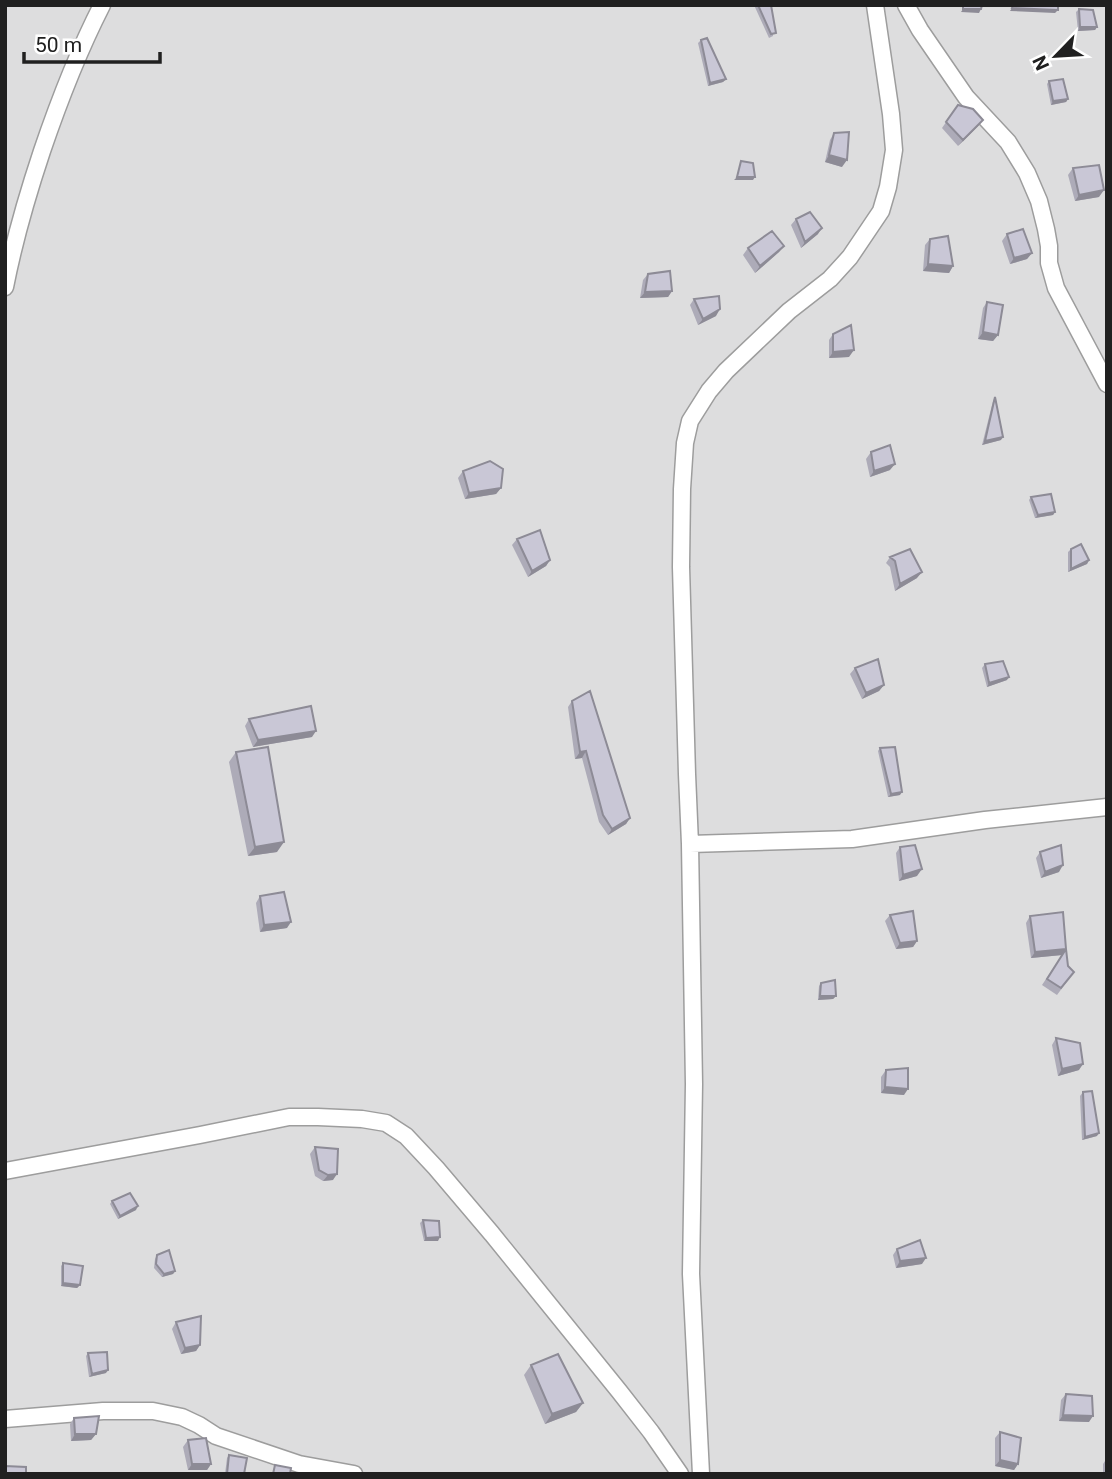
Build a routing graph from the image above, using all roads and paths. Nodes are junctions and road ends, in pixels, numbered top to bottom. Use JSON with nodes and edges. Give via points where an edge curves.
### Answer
{"nodes":[{"id":1,"x":102,"y":5,"type":"edge"},
{"id":2,"x":875,"y":5,"type":"edge"},
{"id":3,"x":906,"y":5,"type":"edge"},
{"id":4,"x":5,"y":287,"type":"edge"},
{"id":5,"x":1107,"y":384,"type":"edge"},
{"id":6,"x":1107,"y":807,"type":"edge"},
{"id":7,"x":690,"y":844,"type":"junction"},
{"id":8,"x":5,"y":1171,"type":"edge"},
{"id":9,"x":5,"y":1419,"type":"edge"},
{"id":10,"x":354,"y":1474,"type":"edge"},
{"id":11,"x":680,"y":1474,"type":"edge"},
{"id":12,"x":701,"y":1474,"type":"edge"}],
"edges":[{"from":1,"to":4,"type":"street","via":[[55,113]]},
{"from":2,"to":7,"type":"street","via":[[894,150],[881,211],[830,279],[789,311],[709,391],[690,421],[685,443],[681,568]]},
{"from":3,"to":5,"type":"street","via":[[966,97],[1008,142],[1027,173],[1039,201],[1056,288]]},
{"from":6,"to":7,"type":"street","via":[[852,839]]},
{"from":7,"to":12,"type":"street","via":[[691,1274]]},
{"from":8,"to":11,"type":"street","via":[[289,1117],[386,1123],[406,1136],[484,1225]]},
{"from":9,"to":10,"type":"street","via":[[153,1411],[182,1417],[216,1436],[299,1464]]}]}
